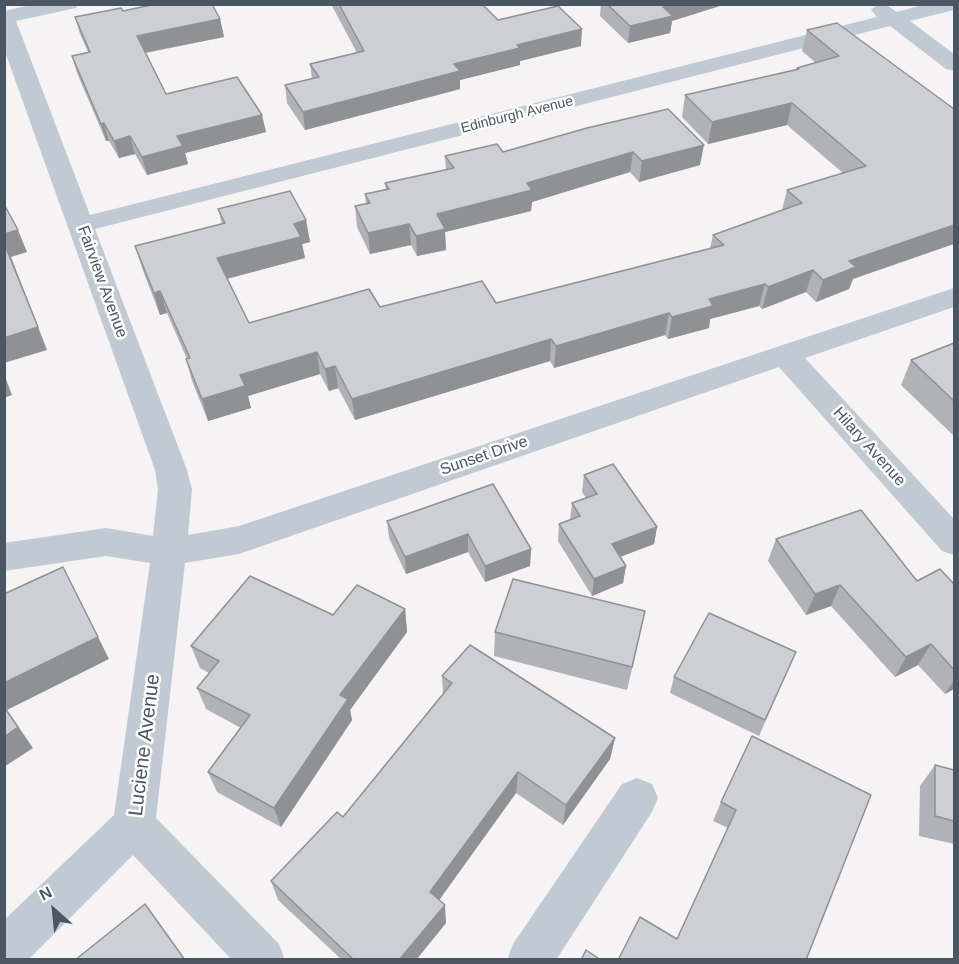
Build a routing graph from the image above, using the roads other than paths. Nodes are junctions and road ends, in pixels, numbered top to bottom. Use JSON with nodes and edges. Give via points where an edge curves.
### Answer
{"nodes":[{"id":1,"x":69,"y":4,"type":"edge"},
{"id":2,"x":873,"y":4,"type":"edge"},
{"id":3,"x":953,"y":4,"type":"edge"},
{"id":4,"x":4,"y":18,"type":"edge"},
{"id":5,"x":894,"y":19,"type":"junction"},
{"id":6,"x":954,"y":64,"type":"edge"},
{"id":7,"x":81,"y":225,"type":"junction"},
{"id":8,"x":954,"y":297,"type":"edge"},
{"id":9,"x":784,"y":354,"type":"junction"},
{"id":10,"x":954,"y":541,"type":"edge"},
{"id":11,"x":169,"y":552,"type":"junction"},
{"id":12,"x":4,"y":557,"type":"edge"},
{"id":13,"x":637,"y":798,"type":"dead end"},
{"id":14,"x":134,"y":825,"type":"junction"},
{"id":15,"x":4,"y":952,"type":"edge"},
{"id":16,"x":263,"y":960,"type":"edge"},
{"id":17,"x":529,"y":960,"type":"edge"}],
"edges":[{"from":1,"to":4,"type":"street"},
{"from":2,"to":5,"type":"street"},
{"from":3,"to":5,"type":"street","name":"Edinburgh Avenue"},
{"from":4,"to":7,"type":"street","name":"Fairview Avenue"},
{"from":5,"to":6,"type":"street"},
{"from":5,"to":7,"type":"street","name":"Edinburgh Avenue"},
{"from":7,"to":11,"type":"street","name":"Fairview Avenue","via":[[171,470],[175,489]]},
{"from":8,"to":9,"type":"street","name":"Sunset Drive"},
{"from":9,"to":10,"type":"street","name":"Hilary Avenue"},
{"from":9,"to":11,"type":"street","name":"Sunset Drive","via":[[239,540]]},
{"from":11,"to":12,"type":"street","name":"Sunset Drive","via":[[106,542]]},
{"from":11,"to":14,"type":"street","name":"Luciene Avenue"},
{"from":13,"to":17,"type":"street"},
{"from":14,"to":15,"type":"street"},
{"from":14,"to":16,"type":"street","name":"Luciene Avenue"}]}
